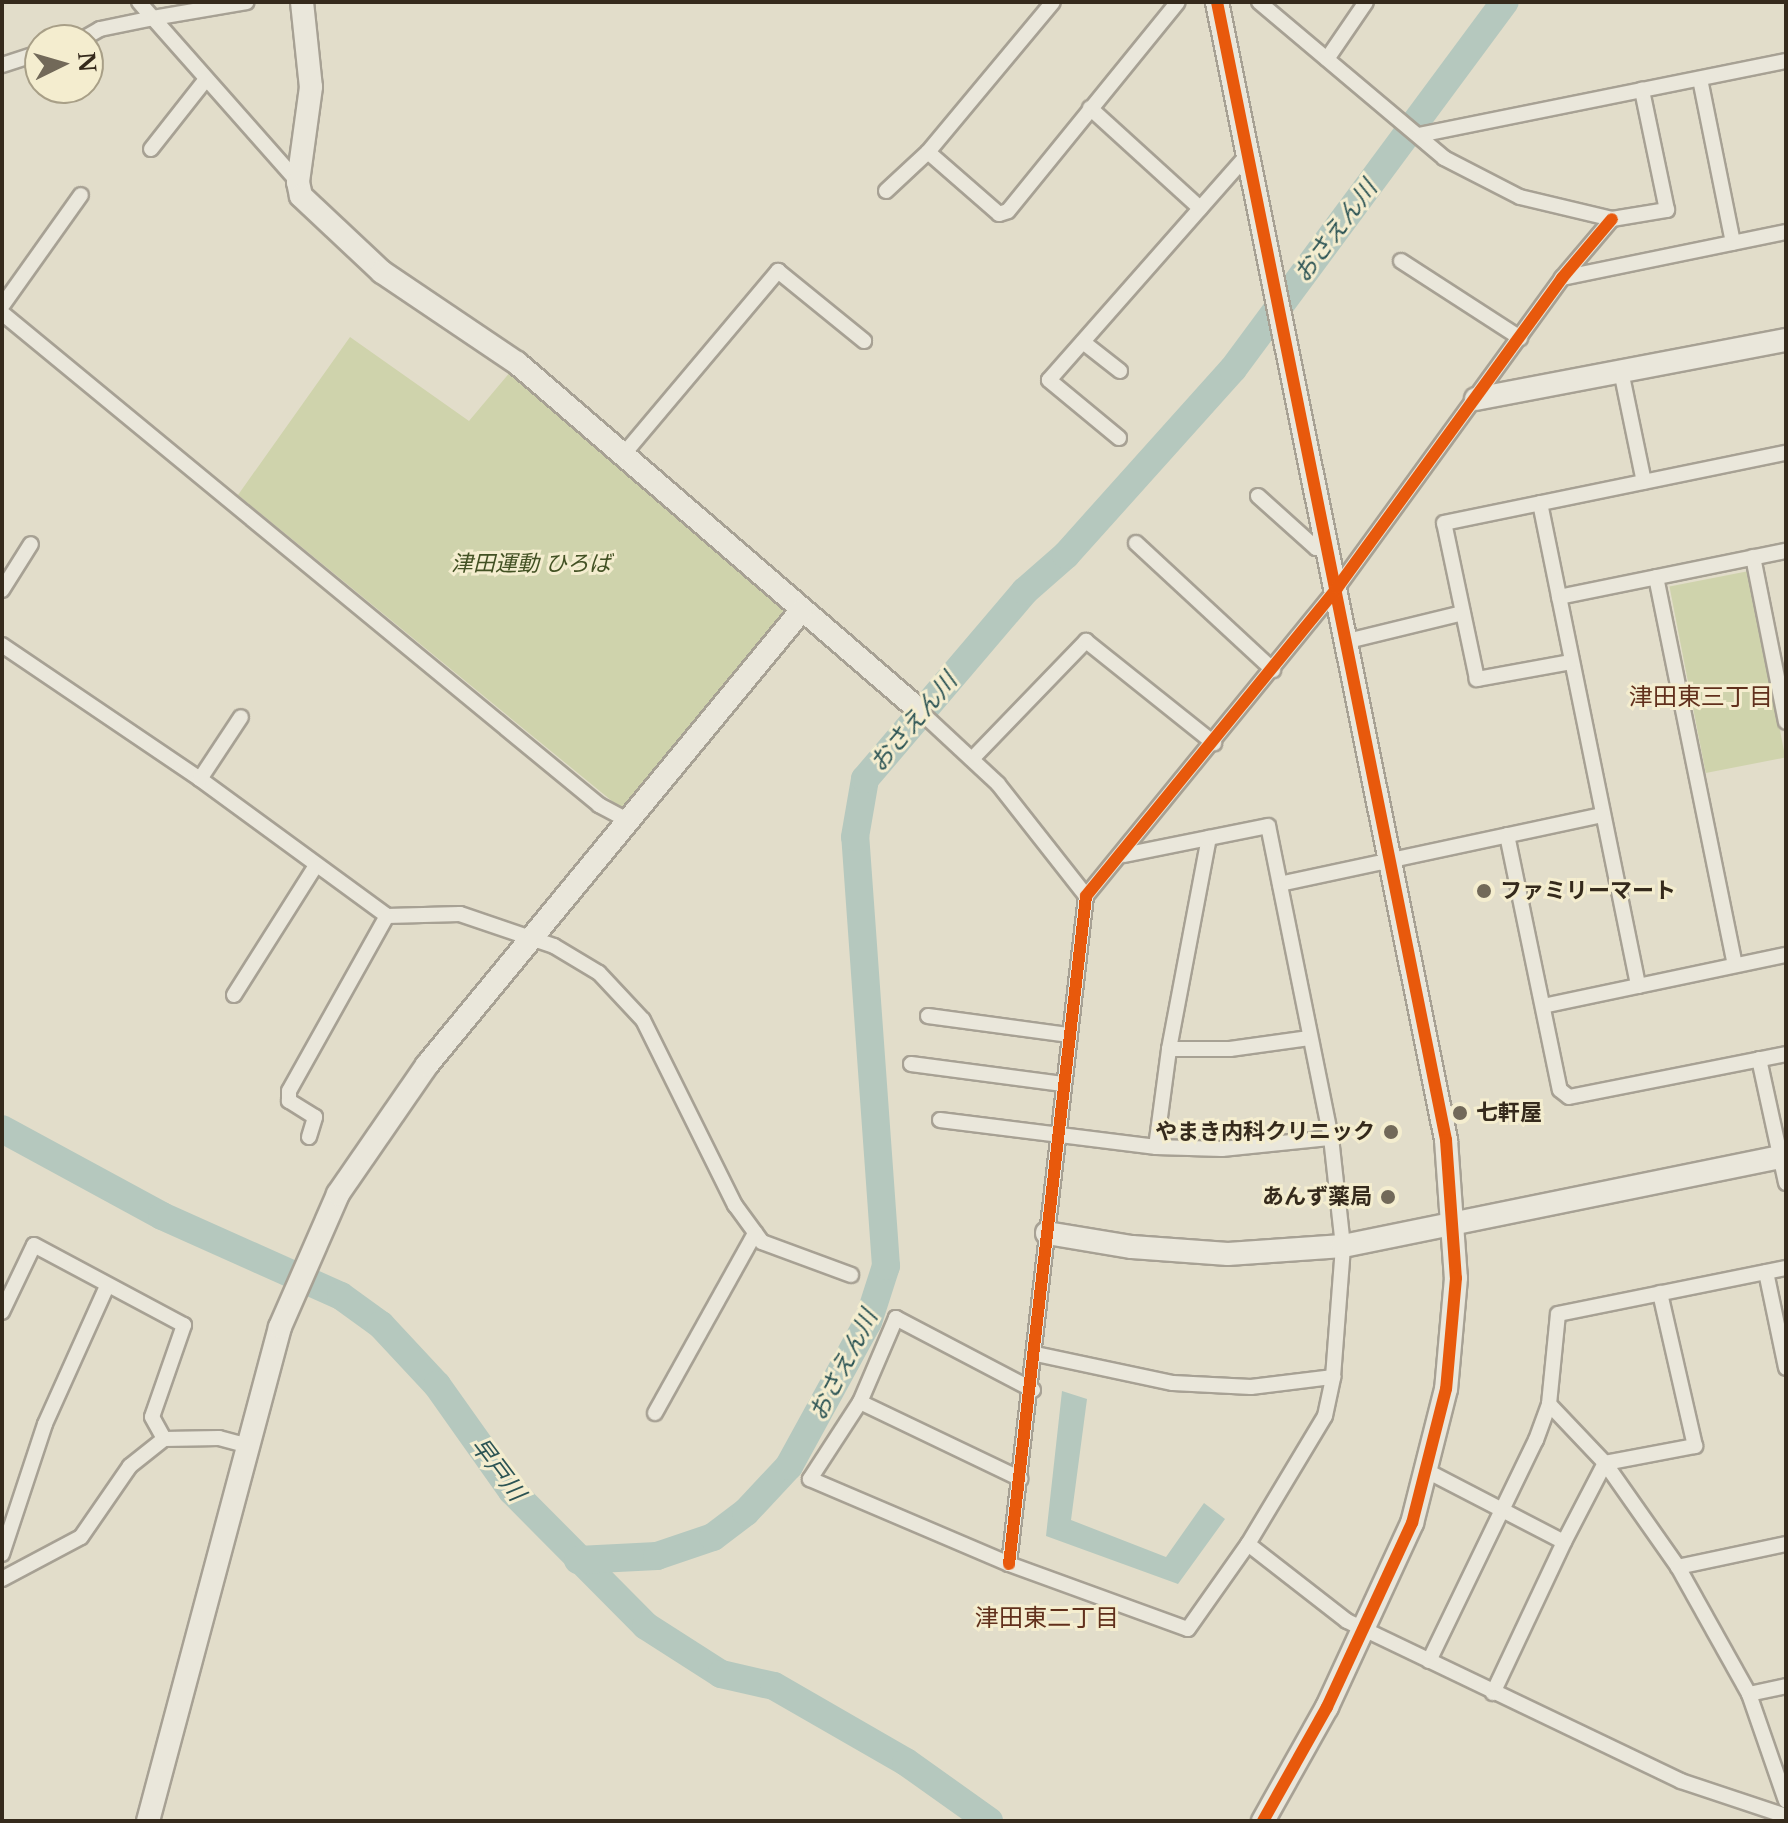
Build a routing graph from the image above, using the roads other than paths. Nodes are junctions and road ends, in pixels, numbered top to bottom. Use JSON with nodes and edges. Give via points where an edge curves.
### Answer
{"nodes":[{"id":1,"x":139,"y":2,"type":"edge"},
{"id":2,"x":247,"y":2,"type":"edge"},
{"id":3,"x":302,"y":2,"type":"edge"},
{"id":4,"x":1053,"y":2,"type":"edge"},
{"id":5,"x":1178,"y":2,"type":"edge"},
{"id":6,"x":1217,"y":2,"type":"edge"},
{"id":7,"x":1259,"y":2,"type":"edge"},
{"id":8,"x":1366,"y":2,"type":"edge"},
{"id":9,"x":153,"y":18,"type":"junction"},
{"id":10,"x":104,"y":28,"type":"edge"},
{"id":11,"x":24,"y":58,"type":"edge"},
{"id":12,"x":1327,"y":59,"type":"junction"},
{"id":13,"x":1786,"y":61,"type":"edge"},
{"id":14,"x":2,"y":65,"type":"edge"},
{"id":15,"x":206,"y":79,"type":"junction"},
{"id":16,"x":1700,"y":79,"type":"junction"},
{"id":17,"x":1642,"y":90,"type":"junction"},
{"id":18,"x":1090,"y":108,"type":"junction"},
{"id":19,"x":1419,"y":135,"type":"junction"},
{"id":20,"x":151,"y":149,"type":"dead end"},
{"id":21,"x":928,"y":152,"type":"junction"},
{"id":22,"x":1249,"y":153,"type":"junction"},
{"id":23,"x":298,"y":182,"type":"junction"},
{"id":24,"x":886,"y":191,"type":"dead end"},
{"id":25,"x":81,"y":195,"type":"dead end"},
{"id":26,"x":1200,"y":208,"type":"junction"},
{"id":27,"x":1612,"y":219,"type":"junction"},
{"id":28,"x":1786,"y":232,"type":"edge"},
{"id":29,"x":1733,"y":243,"type":"junction"},
{"id":30,"x":1401,"y":261,"type":"dead end"},
{"id":31,"x":1562,"y":278,"type":"junction"},
{"id":32,"x":2,"y":306,"type":"edge"},
{"id":33,"x":2,"y":313,"type":"edge"},
{"id":34,"x":1520,"y":338,"type":"junction"},
{"id":35,"x":1786,"y":340,"type":"edge"},
{"id":36,"x":864,"y":341,"type":"dead end"},
{"id":37,"x":1083,"y":342,"type":"junction"},
{"id":38,"x":1120,"y":371,"type":"dead end"},
{"id":39,"x":1621,"y":371,"type":"junction"},
{"id":40,"x":1476,"y":399,"type":"junction"},
{"id":41,"x":1119,"y":438,"type":"dead end"},
{"id":42,"x":1786,"y":453,"type":"edge"},
{"id":43,"x":623,"y":455,"type":"junction"},
{"id":44,"x":1644,"y":482,"type":"junction"},
{"id":45,"x":1258,"y":496,"type":"dead end"},
{"id":46,"x":1540,"y":503,"type":"junction"},
{"id":47,"x":1136,"y":543,"type":"dead end"},
{"id":48,"x":31,"y":544,"type":"dead end"},
{"id":49,"x":1326,"y":547,"type":"junction"},
{"id":50,"x":1786,"y":551,"type":"edge"},
{"id":51,"x":1753,"y":557,"type":"junction"},
{"id":52,"x":1656,"y":577,"type":"junction"},
{"id":53,"x":1337,"y":588,"type":"junction"},
{"id":54,"x":2,"y":590,"type":"edge"},
{"id":55,"x":1559,"y":597,"type":"junction"},
{"id":56,"x":801,"y":611,"type":"junction"},
{"id":57,"x":1463,"y":613,"type":"junction"},
{"id":58,"x":1348,"y":641,"type":"junction"},
{"id":59,"x":2,"y":645,"type":"edge"},
{"id":60,"x":1571,"y":662,"type":"junction"},
{"id":61,"x":1273,"y":670,"type":"junction"},
{"id":62,"x":912,"y":704,"type":"joint"},
{"id":63,"x":241,"y":717,"type":"dead end"},
{"id":64,"x":1786,"y":722,"type":"edge"},
{"id":65,"x":1214,"y":743,"type":"junction"},
{"id":66,"x":973,"y":758,"type":"junction"},
{"id":67,"x":200,"y":779,"type":"junction"},
{"id":68,"x":1602,"y":815,"type":"junction"},
{"id":69,"x":629,"y":821,"type":"junction"},
{"id":70,"x":1507,"y":835,"type":"junction"},
{"id":71,"x":1209,"y":838,"type":"junction"},
{"id":72,"x":1124,"y":855,"type":"junction"},
{"id":73,"x":1390,"y":861,"type":"junction"},
{"id":74,"x":315,"y":867,"type":"junction"},
{"id":75,"x":1280,"y":884,"type":"junction"},
{"id":76,"x":1086,"y":896,"type":"junction"},
{"id":77,"x":387,"y":916,"type":"junction"},
{"id":78,"x":531,"y":937,"type":"junction"},
{"id":79,"x":1786,"y":955,"type":"edge"},
{"id":80,"x":1735,"y":965,"type":"junction"},
{"id":81,"x":1638,"y":986,"type":"junction"},
{"id":82,"x":234,"y":995,"type":"dead end"},
{"id":83,"x":1543,"y":1006,"type":"junction"},
{"id":84,"x":928,"y":1016,"type":"dead end"},
{"id":85,"x":1068,"y":1035,"type":"junction"},
{"id":86,"x":1309,"y":1038,"type":"junction"},
{"id":87,"x":1169,"y":1049,"type":"junction"},
{"id":88,"x":1786,"y":1054,"type":"edge"},
{"id":89,"x":1759,"y":1059,"type":"junction"},
{"id":90,"x":911,"y":1064,"type":"dead end"},
{"id":91,"x":1063,"y":1084,"type":"junction"},
{"id":92,"x":940,"y":1120,"type":"dead end"},
{"id":93,"x":309,"y":1137,"type":"dead end"},
{"id":94,"x":1057,"y":1137,"type":"junction"},
{"id":95,"x":1331,"y":1138,"type":"junction"},
{"id":96,"x":1156,"y":1147,"type":"junction"},
{"id":97,"x":1783,"y":1156,"type":"edge"},
{"id":98,"x":1786,"y":1183,"type":"edge"},
{"id":99,"x":1455,"y":1225,"type":"junction"},
{"id":100,"x":755,"y":1233,"type":"junction"},
{"id":101,"x":1047,"y":1233,"type":"junction"},
{"id":102,"x":1343,"y":1246,"type":"junction"},
{"id":103,"x":1786,"y":1268,"type":"edge"},
{"id":104,"x":1766,"y":1272,"type":"junction"},
{"id":105,"x":851,"y":1275,"type":"dead end"},
{"id":106,"x":107,"y":1286,"type":"junction"},
{"id":107,"x":1660,"y":1293,"type":"junction"},
{"id":108,"x":2,"y":1312,"type":"edge"},
{"id":109,"x":1036,"y":1354,"type":"junction"},
{"id":110,"x":1786,"y":1368,"type":"edge"},
{"id":111,"x":1333,"y":1377,"type":"junction"},
{"id":112,"x":1033,"y":1390,"type":"junction"},
{"id":113,"x":860,"y":1402,"type":"junction"},
{"id":114,"x":1549,"y":1404,"type":"junction"},
{"id":115,"x":655,"y":1413,"type":"dead end"},
{"id":116,"x":164,"y":1439,"type":"junction"},
{"id":117,"x":246,"y":1445,"type":"junction"},
{"id":118,"x":1605,"y":1463,"type":"junction"},
{"id":119,"x":1427,"y":1471,"type":"junction"},
{"id":120,"x":1021,"y":1479,"type":"junction"},
{"id":121,"x":1502,"y":1508,"type":"junction"},
{"id":122,"x":1564,"y":1542,"type":"junction"},
{"id":123,"x":1248,"y":1544,"type":"junction"},
{"id":124,"x":1786,"y":1544,"type":"edge"},
{"id":125,"x":2,"y":1554,"type":"edge"},
{"id":126,"x":1009,"y":1564,"type":"junction"},
{"id":127,"x":1678,"y":1567,"type":"junction"},
{"id":128,"x":2,"y":1579,"type":"edge"},
{"id":129,"x":1364,"y":1629,"type":"junction"},
{"id":130,"x":1429,"y":1661,"type":"junction"},
{"id":131,"x":1786,"y":1686,"type":"edge"},
{"id":132,"x":1493,"y":1693,"type":"junction"},
{"id":133,"x":1749,"y":1694,"type":"junction"},
{"id":134,"x":1786,"y":1801,"type":"edge"},
{"id":135,"x":1786,"y":1816,"type":"edge"},
{"id":136,"x":148,"y":1821,"type":"edge"},
{"id":137,"x":1263,"y":1821,"type":"edge"}],
"edges":[{"from":1,"to":9,"type":"street"},
{"from":2,"to":9,"type":"street"},
{"from":3,"to":23,"type":"street","via":[[311,87]]},
{"from":4,"to":21,"type":"street"},
{"from":5,"to":18,"type":"street"},
{"from":6,"to":22,"type":"street"},
{"from":7,"to":12,"type":"street"},
{"from":8,"to":12,"type":"street"},
{"from":9,"to":10,"type":"street"},
{"from":9,"to":15,"type":"street"},
{"from":11,"to":14,"type":"street"},
{"from":12,"to":19,"type":"street"},
{"from":13,"to":16,"type":"street"},
{"from":15,"to":20,"type":"street"},
{"from":15,"to":23,"type":"street"},
{"from":16,"to":17,"type":"street"},
{"from":16,"to":29,"type":"street"},
{"from":17,"to":19,"type":"street"},
{"from":17,"to":27,"type":"street","via":[[1667,210]]},
{"from":18,"to":21,"type":"street","via":[[1008,211],[999,214]]},
{"from":18,"to":26,"type":"street"},
{"from":19,"to":27,"type":"street","via":[[1444,158],[1490,186]]},
{"from":21,"to":24,"type":"street"},
{"from":22,"to":26,"type":"street"},
{"from":22,"to":49,"type":"street"},
{"from":23,"to":43,"type":"street","via":[[301,196],[358,253],[517,363]]},
{"from":25,"to":32,"type":"street"},
{"from":26,"to":37,"type":"street"},
{"from":27,"to":31,"type":"street"},
{"from":28,"to":29,"type":"street"},
{"from":29,"to":31,"type":"street"},
{"from":30,"to":34,"type":"street"},
{"from":31,"to":34,"type":"street"},
{"from":33,"to":69,"type":"street","via":[[599,805]]},
{"from":34,"to":40,"type":"street"},
{"from":35,"to":39,"type":"street"},
{"from":36,"to":43,"type":"street","via":[[778,271]]},
{"from":37,"to":38,"type":"street"},
{"from":37,"to":41,"type":"street","via":[[1049,380]]},
{"from":39,"to":40,"type":"street"},
{"from":39,"to":44,"type":"street"},
{"from":40,"to":53,"type":"street"},
{"from":42,"to":44,"type":"street"},
{"from":43,"to":56,"type":"street"},
{"from":44,"to":46,"type":"street"},
{"from":45,"to":49,"type":"street","via":[[1316,548]]},
{"from":46,"to":55,"type":"street"},
{"from":46,"to":57,"type":"street","via":[[1444,523]]},
{"from":47,"to":61,"type":"street"},
{"from":48,"to":54,"type":"street"},
{"from":49,"to":53,"type":"street"},
{"from":50,"to":51,"type":"street"},
{"from":51,"to":52,"type":"street"},
{"from":51,"to":64,"type":"street"},
{"from":52,"to":55,"type":"street"},
{"from":52,"to":80,"type":"street"},
{"from":53,"to":58,"type":"street"},
{"from":53,"to":61,"type":"street"},
{"from":55,"to":60,"type":"street"},
{"from":56,"to":62,"type":"street"},
{"from":56,"to":69,"type":"street"},
{"from":57,"to":58,"type":"street"},
{"from":57,"to":60,"type":"street","via":[[1477,679]]},
{"from":58,"to":73,"type":"street"},
{"from":59,"to":67,"type":"street"},
{"from":60,"to":68,"type":"street"},
{"from":61,"to":65,"type":"street"},
{"from":62,"to":66,"type":"street"},
{"from":63,"to":67,"type":"street"},
{"from":65,"to":66,"type":"street","via":[[1086,641]]},
{"from":65,"to":72,"type":"street"},
{"from":66,"to":76,"type":"street"},
{"from":67,"to":74,"type":"street"},
{"from":68,"to":70,"type":"street"},
{"from":68,"to":81,"type":"street"},
{"from":69,"to":78,"type":"street"},
{"from":70,"to":73,"type":"street"},
{"from":70,"to":83,"type":"street"},
{"from":71,"to":72,"type":"street"},
{"from":71,"to":75,"type":"street","via":[[1268,826]]},
{"from":71,"to":87,"type":"street"},
{"from":72,"to":76,"type":"street"},
{"from":73,"to":75,"type":"street"},
{"from":73,"to":99,"type":"street","via":[[1446,1140]]},
{"from":74,"to":77,"type":"street"},
{"from":74,"to":82,"type":"street"},
{"from":75,"to":86,"type":"street"},
{"from":76,"to":85,"type":"street"},
{"from":77,"to":78,"type":"street","via":[[460,914]]},
{"from":77,"to":93,"type":"street","via":[[289,1091],[289,1101],[315,1117]]},
{"from":78,"to":100,"type":"street","via":[[599,973],[643,1020],[735,1205]]},
{"from":78,"to":117,"type":"street","via":[[381,1127],[315,1239],[293,1292]]},
{"from":79,"to":80,"type":"street"},
{"from":80,"to":81,"type":"street"},
{"from":81,"to":83,"type":"street"},
{"from":83,"to":89,"type":"street","via":[[1560,1090],[1569,1097]]},
{"from":84,"to":85,"type":"street"},
{"from":85,"to":91,"type":"street"},
{"from":86,"to":87,"type":"street","via":[[1230,1049]]},
{"from":86,"to":95,"type":"street"},
{"from":87,"to":96,"type":"street"},
{"from":88,"to":89,"type":"street"},
{"from":89,"to":97,"type":"street"},
{"from":90,"to":91,"type":"street"},
{"from":91,"to":94,"type":"street"},
{"from":92,"to":94,"type":"street"},
{"from":94,"to":96,"type":"street"},
{"from":94,"to":101,"type":"street"},
{"from":95,"to":96,"type":"street","via":[[1222,1149]]},
{"from":95,"to":102,"type":"street"},
{"from":97,"to":98,"type":"street"},
{"from":97,"to":99,"type":"street"},
{"from":99,"to":102,"type":"street"},
{"from":99,"to":119,"type":"street","via":[[1454,1330]]},
{"from":100,"to":105,"type":"street","via":[[762,1242]]},
{"from":100,"to":115,"type":"street"},
{"from":101,"to":102,"type":"street","via":[[1132,1247],[1228,1254]]},
{"from":101,"to":109,"type":"street"},
{"from":102,"to":111,"type":"street"},
{"from":103,"to":104,"type":"street"},
{"from":104,"to":107,"type":"street"},
{"from":104,"to":110,"type":"street"},
{"from":106,"to":108,"type":"street","via":[[34,1245]]},
{"from":106,"to":116,"type":"street","via":[[184,1325],[152,1417]]},
{"from":106,"to":125,"type":"street","via":[[45,1424]]},
{"from":107,"to":114,"type":"street","via":[[1558,1314]]},
{"from":107,"to":118,"type":"street","via":[[1695,1446]]},
{"from":109,"to":111,"type":"street","via":[[1173,1383],[1251,1387]]},
{"from":109,"to":112,"type":"street"},
{"from":111,"to":123,"type":"street","via":[[1325,1416]]},
{"from":112,"to":113,"type":"street","via":[[896,1318]]},
{"from":112,"to":120,"type":"street"},
{"from":113,"to":120,"type":"street"},
{"from":113,"to":126,"type":"street","via":[[810,1479]]},
{"from":114,"to":118,"type":"street"},
{"from":114,"to":121,"type":"street"},
{"from":116,"to":117,"type":"street","via":[[219,1438]]},
{"from":116,"to":128,"type":"street","via":[[130,1466],[81,1537]]},
{"from":117,"to":136,"type":"street"},
{"from":118,"to":122,"type":"street"},
{"from":118,"to":127,"type":"street"},
{"from":119,"to":121,"type":"street"},
{"from":119,"to":129,"type":"street","via":[[1412,1523]]},
{"from":120,"to":126,"type":"street"},
{"from":121,"to":122,"type":"street"},
{"from":121,"to":130,"type":"street"},
{"from":122,"to":132,"type":"street"},
{"from":123,"to":126,"type":"street","via":[[1188,1629]]},
{"from":123,"to":129,"type":"street"},
{"from":124,"to":127,"type":"street"},
{"from":127,"to":133,"type":"street"},
{"from":129,"to":130,"type":"street"},
{"from":129,"to":137,"type":"street"},
{"from":130,"to":132,"type":"street"},
{"from":131,"to":133,"type":"street"},
{"from":132,"to":135,"type":"street","via":[[1681,1781]]},
{"from":133,"to":134,"type":"street"}]}
